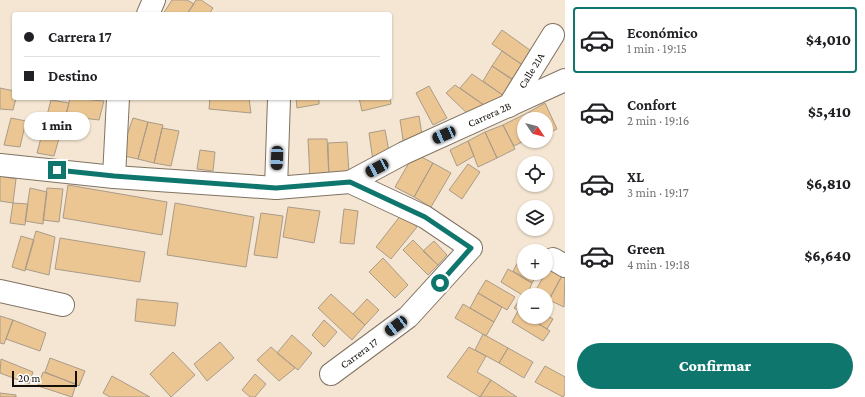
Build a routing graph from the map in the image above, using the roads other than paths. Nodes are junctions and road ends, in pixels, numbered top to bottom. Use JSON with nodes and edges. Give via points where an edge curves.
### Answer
{"nodes":[{"id":1,"x":154,"y":0,"type":"edge"},
{"id":2,"x":149,"y":12,"type":"edge"},
{"id":3,"x":553,"y":35,"type":"dead end"},
{"id":4,"x":565,"y":80,"type":"edge"},
{"id":5,"x":118,"y":100,"type":"edge"},
{"id":6,"x":278,"y":100,"type":"edge"},
{"id":7,"x":509,"y":106,"type":"junction"},
{"id":8,"x":0,"y":165,"type":"edge"},
{"id":9,"x":114,"y":176,"type":"junction"},
{"id":10,"x":350,"y":182,"type":"junction"},
{"id":11,"x":276,"y":188,"type":"junction"},
{"id":12,"x":0,"y":291,"type":"edge"},
{"id":13,"x":63,"y":305,"type":"dead end"},
{"id":14,"x":331,"y":374,"type":"dead end"}],
"edges":[{"from":1,"to":2,"type":"street"},
{"from":3,"to":7,"type":"street","name":"Calle 21A"},
{"from":4,"to":7,"type":"street","name":"Carrera 2B"},
{"from":5,"to":9,"type":"street"},
{"from":6,"to":11,"type":"street"},
{"from":7,"to":10,"type":"street","name":"Carrera 2B","via":[[404,153]]},
{"from":8,"to":9,"type":"street"},
{"from":9,"to":11,"type":"street"},
{"from":10,"to":11,"type":"street"},
{"from":10,"to":14,"type":"street","name":"Carrera 17","via":[[425,217],[471,248],[408,317]]},
{"from":12,"to":13,"type":"street"}]}
